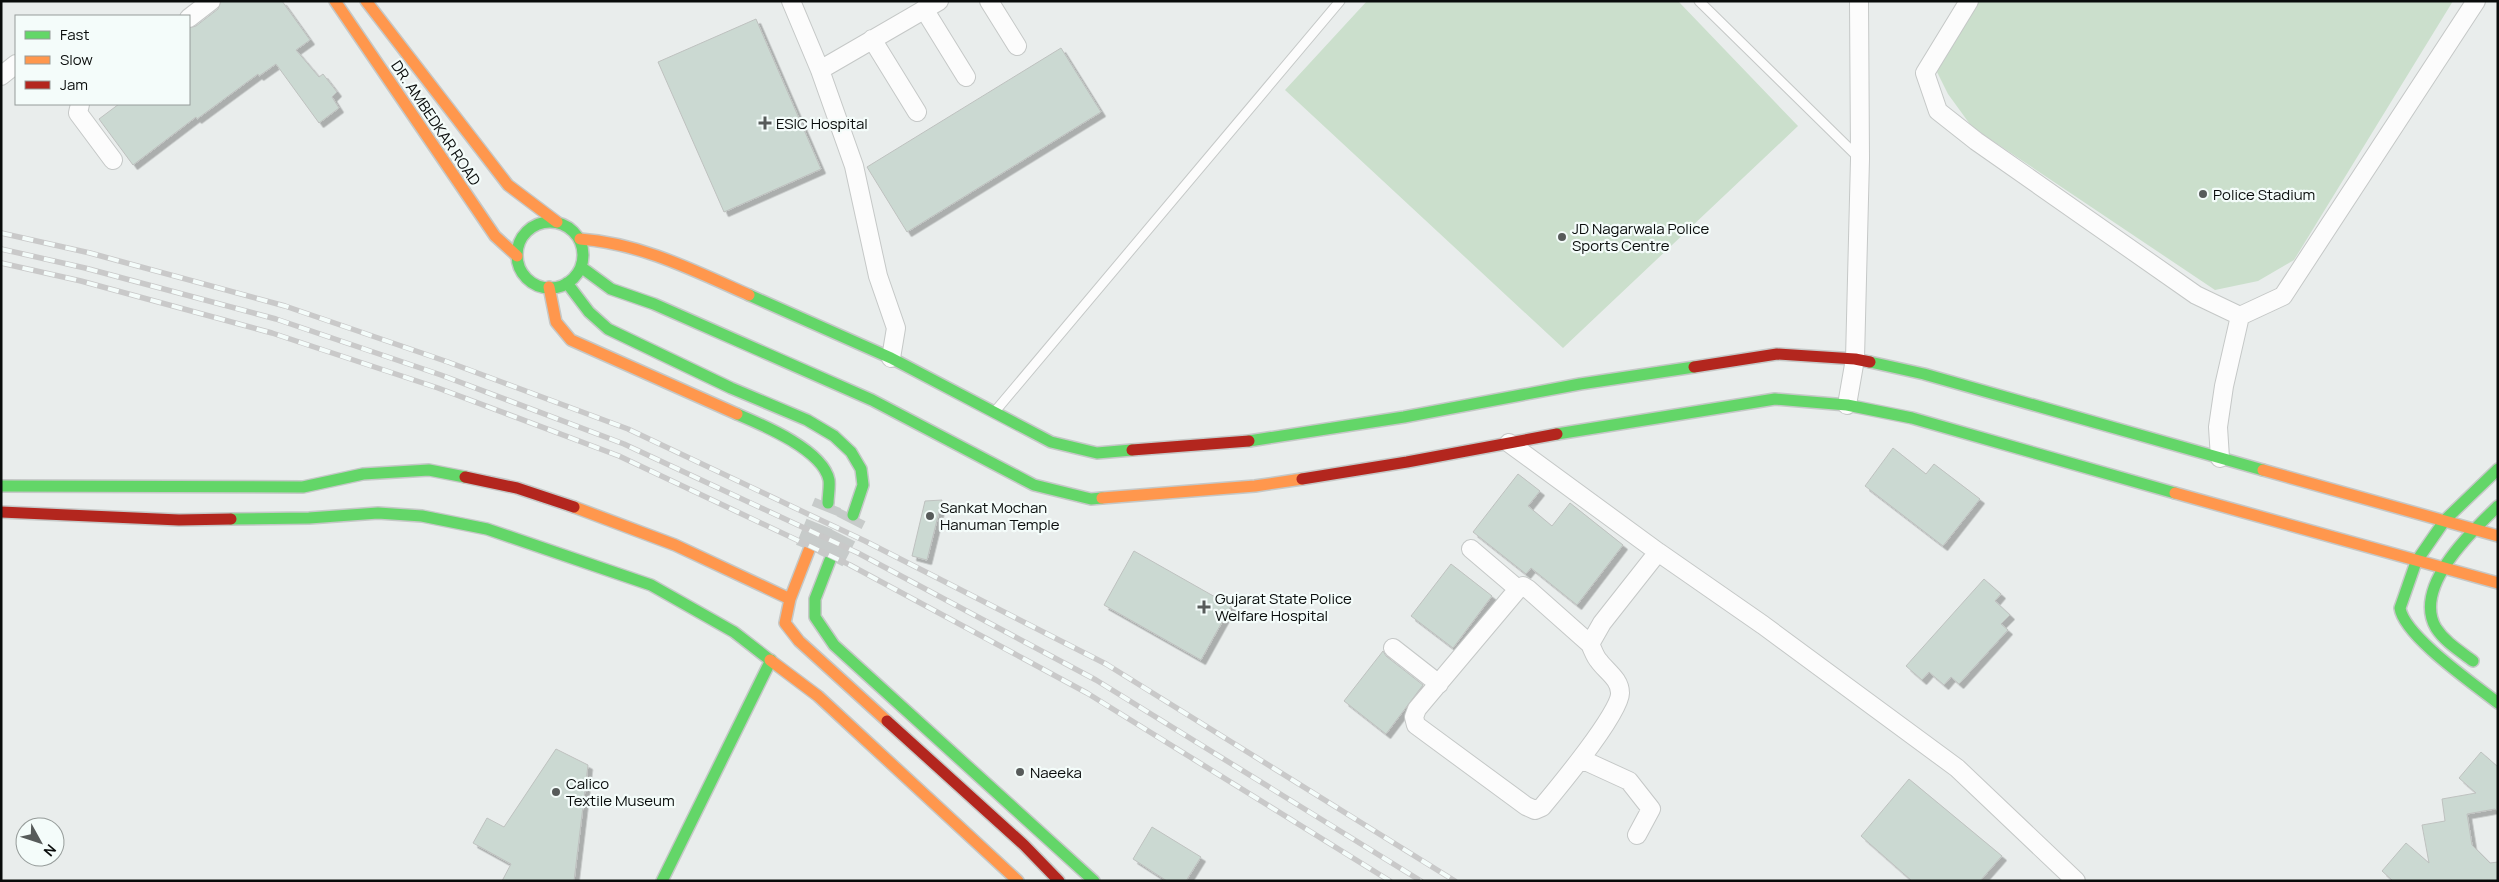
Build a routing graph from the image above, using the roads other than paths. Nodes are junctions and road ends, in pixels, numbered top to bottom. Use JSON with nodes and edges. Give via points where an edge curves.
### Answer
{"nodes":[{"id":1,"x":211,"y":1,"type":"edge"},
{"id":2,"x":335,"y":1,"type":"edge"},
{"id":3,"x":366,"y":1,"type":"edge"},
{"id":4,"x":791,"y":1,"type":"edge"},
{"id":5,"x":989,"y":1,"type":"edge"},
{"id":6,"x":1340,"y":1,"type":"edge"},
{"id":7,"x":1699,"y":1,"type":"edge"},
{"id":8,"x":1859,"y":1,"type":"edge"},
{"id":9,"x":1969,"y":1,"type":"edge"},
{"id":10,"x":2476,"y":1,"type":"edge"},
{"id":11,"x":932,"y":5,"type":"edge"},
{"id":12,"x":190,"y":17,"type":"edge"},
{"id":13,"x":872,"y":39,"type":"junction"},
{"id":14,"x":1017,"y":46,"type":"dead end"},
{"id":15,"x":15,"y":65,"type":"edge"},
{"id":16,"x":820,"y":70,"type":"junction"},
{"id":17,"x":1,"y":76,"type":"edge"},
{"id":18,"x":966,"y":78,"type":"dead end"},
{"id":19,"x":80,"y":105,"type":"edge"},
{"id":20,"x":917,"y":112,"type":"dead end"},
{"id":21,"x":1860,"y":159,"type":"junction"},
{"id":22,"x":113,"y":160,"type":"dead end"},
{"id":23,"x":557,"y":222,"type":"junction"},
{"id":24,"x":580,"y":239,"type":"junction"},
{"id":25,"x":518,"y":256,"type":"junction"},
{"id":26,"x":581,"y":267,"type":"junction"},
{"id":27,"x":567,"y":283,"type":"junction"},
{"id":28,"x":549,"y":287,"type":"junction"},
{"id":29,"x":2240,"y":316,"type":"junction"},
{"id":30,"x":891,"y":358,"type":"junction"},
{"id":31,"x":1855,"y":359,"type":"junction"},
{"id":32,"x":1847,"y":404,"type":"junction"},
{"id":33,"x":995,"y":411,"type":"junction"},
{"id":34,"x":1509,"y":443,"type":"junction"},
{"id":35,"x":2220,"y":458,"type":"junction"},
{"id":36,"x":2498,"y":469,"type":"edge"},
{"id":37,"x":378,"y":473,"type":"junction"},
{"id":38,"x":1,"y":486,"type":"edge"},
{"id":39,"x":828,"y":503,"type":"tunnel mouth"},
{"id":40,"x":2498,"y":506,"type":"edge"},
{"id":41,"x":1,"y":512,"type":"edge"},
{"id":42,"x":378,"y":513,"type":"junction"},
{"id":43,"x":853,"y":515,"type":"tunnel mouth"},
{"id":44,"x":2445,"y":520,"type":"junction"},
{"id":45,"x":2474,"y":529,"type":"junction"},
{"id":46,"x":2498,"y":536,"type":"edge"},
{"id":47,"x":1471,"y":549,"type":"dead end"},
{"id":48,"x":809,"y":550,"type":"tunnel mouth"},
{"id":49,"x":1658,"y":552,"type":"junction"},
{"id":50,"x":830,"y":560,"type":"tunnel mouth"},
{"id":51,"x":2416,"y":562,"type":"junction"},
{"id":52,"x":2442,"y":569,"type":"junction"},
{"id":53,"x":2498,"y":583,"type":"edge"},
{"id":54,"x":1518,"y":589,"type":"junction"},
{"id":55,"x":790,"y":599,"type":"junction"},
{"id":56,"x":1590,"y":644,"type":"junction"},
{"id":57,"x":1393,"y":648,"type":"dead end"},
{"id":58,"x":771,"y":660,"type":"junction"},
{"id":59,"x":2483,"y":670,"type":"dead end"},
{"id":60,"x":1439,"y":684,"type":"junction"},
{"id":61,"x":2498,"y":702,"type":"edge"},
{"id":62,"x":1581,"y":759,"type":"junction"},
{"id":63,"x":1638,"y":835,"type":"dead end"},
{"id":64,"x":1088,"y":879,"type":"edge"},
{"id":65,"x":662,"y":881,"type":"edge"},
{"id":66,"x":1018,"y":881,"type":"edge"},
{"id":67,"x":1059,"y":881,"type":"edge"},
{"id":68,"x":2076,"y":881,"type":"edge"}],
"edges":[{"from":1,"to":12,"type":"street"},
{"from":2,"to":25,"type":"main road","name":"DR. AMBEDKAR ROAD","via":[[495,236]]},
{"from":3,"to":23,"type":"main road","name":"DR. AMBEDKAR ROAD","via":[[508,185]]},
{"from":4,"to":16,"type":"street"},
{"from":5,"to":14,"type":"street"},
{"from":6,"to":33,"type":"lane"},
{"from":7,"to":21,"type":"lane"},
{"from":8,"to":21,"type":"street"},
{"from":9,"to":29,"type":"street","via":[[1925,73],[1938,110],[1976,141],[2196,295]]},
{"from":10,"to":29,"type":"street","via":[[2284,296]]},
{"from":11,"to":13,"type":"street"},
{"from":11,"to":18,"type":"street"},
{"from":13,"to":16,"type":"street"},
{"from":13,"to":20,"type":"street"},
{"from":15,"to":17,"type":"street"},
{"from":16,"to":30,"type":"street","via":[[854,166],[878,276],[896,328]]},
{"from":19,"to":22,"type":"street","via":[[78,113]]},
{"from":21,"to":31,"type":"street"},
{"from":23,"to":24,"type":"main road"},
{"from":23,"to":25,"type":"main road","via":[[547,222],[529,230],[518,246]]},
{"from":24,"to":26,"type":"main road"},
{"from":24,"to":30,"type":"main road","via":[[609,241],[671,261]]},
{"from":25,"to":28,"type":"main road","via":[[524,274],[539,286]]},
{"from":26,"to":27,"type":"main road"},
{"from":26,"to":34,"type":"main road","via":[[611,289],[680,315],[872,400],[1034,485],[1091,499],[1255,486]]},
{"from":27,"to":28,"type":"main road"},
{"from":27,"to":43,"type":"main road","via":[[589,312],[608,329],[731,388],[807,420],[834,436],[851,452],[861,469],[863,485]]},
{"from":28,"to":39,"type":"main road","via":[[556,322],[571,340],[781,433],[822,464],[829,480]]},
{"from":29,"to":35,"type":"street","via":[[2218,427]]},
{"from":30,"to":33,"type":"main road"},
{"from":31,"to":32,"type":"street"},
{"from":31,"to":33,"type":"main road","via":[[1777,354],[1580,384],[1254,441],[1097,453],[1051,442]]},
{"from":31,"to":35,"type":"main road","via":[[1924,374]]},
{"from":32,"to":34,"type":"main road","via":[[1775,399]]},
{"from":32,"to":51,"type":"main road","via":[[1912,418]]},
{"from":34,"to":49,"type":"street"},
{"from":35,"to":44,"type":"main road"},
{"from":36,"to":44,"type":"main road"},
{"from":37,"to":38,"type":"main road","via":[[303,487]]},
{"from":37,"to":42,"type":"main road"},
{"from":37,"to":55,"type":"main road","via":[[429,470],[517,488],[675,545]]},
{"from":40,"to":45,"type":"main road"},
{"from":41,"to":42,"type":"main road","via":[[179,520],[309,518]]},
{"from":42,"to":58,"type":"main road","via":[[422,516],[487,529],[650,585],[734,632]]},
{"from":44,"to":45,"type":"main road"},
{"from":44,"to":51,"type":"main road"},
{"from":45,"to":46,"type":"main road"},
{"from":45,"to":52,"type":"main road"},
{"from":47,"to":54,"type":"street"},
{"from":48,"to":55,"type":"main road"},
{"from":49,"to":56,"type":"street","via":[[1602,623]]},
{"from":49,"to":68,"type":"street","via":[[1957,768]]},
{"from":50,"to":64,"type":"main road","via":[[815,599],[815,617],[834,646]]},
{"from":51,"to":52,"type":"main road"},
{"from":51,"to":61,"type":"main road","via":[[2400,608],[2406,626]]},
{"from":52,"to":53,"type":"main road"},
{"from":52,"to":59,"type":"main road","via":[[2431,602],[2433,621],[2446,639]]},
{"from":54,"to":56,"type":"street","via":[[1523,586],[1528,589]]},
{"from":54,"to":60,"type":"street"},
{"from":55,"to":67,"type":"main road","via":[[785,624],[799,641],[1024,845]]},
{"from":56,"to":62,"type":"street","via":[[1597,660],[1615,678],[1620,692],[1618,703]]},
{"from":57,"to":60,"type":"street"},
{"from":58,"to":65,"type":"main road"},
{"from":58,"to":66,"type":"main road","via":[[818,696]]},
{"from":60,"to":62,"type":"street","via":[[1417,709],[1416,725],[1526,806],[1535,810],[1542,808]]},
{"from":62,"to":63,"type":"street","via":[[1629,781],[1651,809]]}]}
